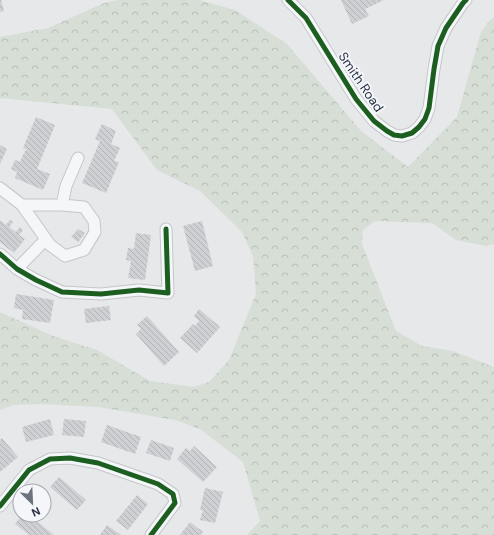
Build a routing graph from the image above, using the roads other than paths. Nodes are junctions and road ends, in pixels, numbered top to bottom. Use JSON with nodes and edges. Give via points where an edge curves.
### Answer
{"nodes":[{"id":1,"x":288,"y":0,"type":"edge"},
{"id":2,"x":466,"y":0,"type":"edge"},
{"id":3,"x":78,"y":158,"type":"dead end"},
{"id":4,"x":0,"y":188,"type":"edge"},
{"id":5,"x":22,"y":205,"type":"junction"},
{"id":6,"x":62,"y":205,"type":"junction"},
{"id":7,"x":166,"y":229,"type":"dead end"},
{"id":8,"x":46,"y":239,"type":"junction"},
{"id":9,"x":0,"y":254,"type":"edge"},
{"id":10,"x":17,"y":269,"type":"junction"},
{"id":11,"x":0,"y":506,"type":"edge"},
{"id":12,"x":151,"y":535,"type":"edge"}],
"edges":[{"from":1,"to":2,"type":"street","name":"Smith Road","via":[[306,18],[356,99],[374,121],[394,135],[402,136],[412,133],[425,119],[429,108],[438,46],[446,28]]},
{"from":3,"to":6,"type":"street","via":[[66,186]]},
{"from":4,"to":5,"type":"street"},
{"from":5,"to":6,"type":"street"},
{"from":5,"to":8,"type":"street"},
{"from":6,"to":8,"type":"street","via":[[84,207],[94,221],[95,232],[84,250],[65,256]]},
{"from":7,"to":10,"type":"street","via":[[168,293],[139,290],[101,294],[62,292]]},
{"from":8,"to":10,"type":"street"},
{"from":9,"to":10,"type":"street"},
{"from":11,"to":12,"type":"street","via":[[29,470],[50,459],[70,458],[98,463],[158,484],[173,494],[176,503]]}]}
